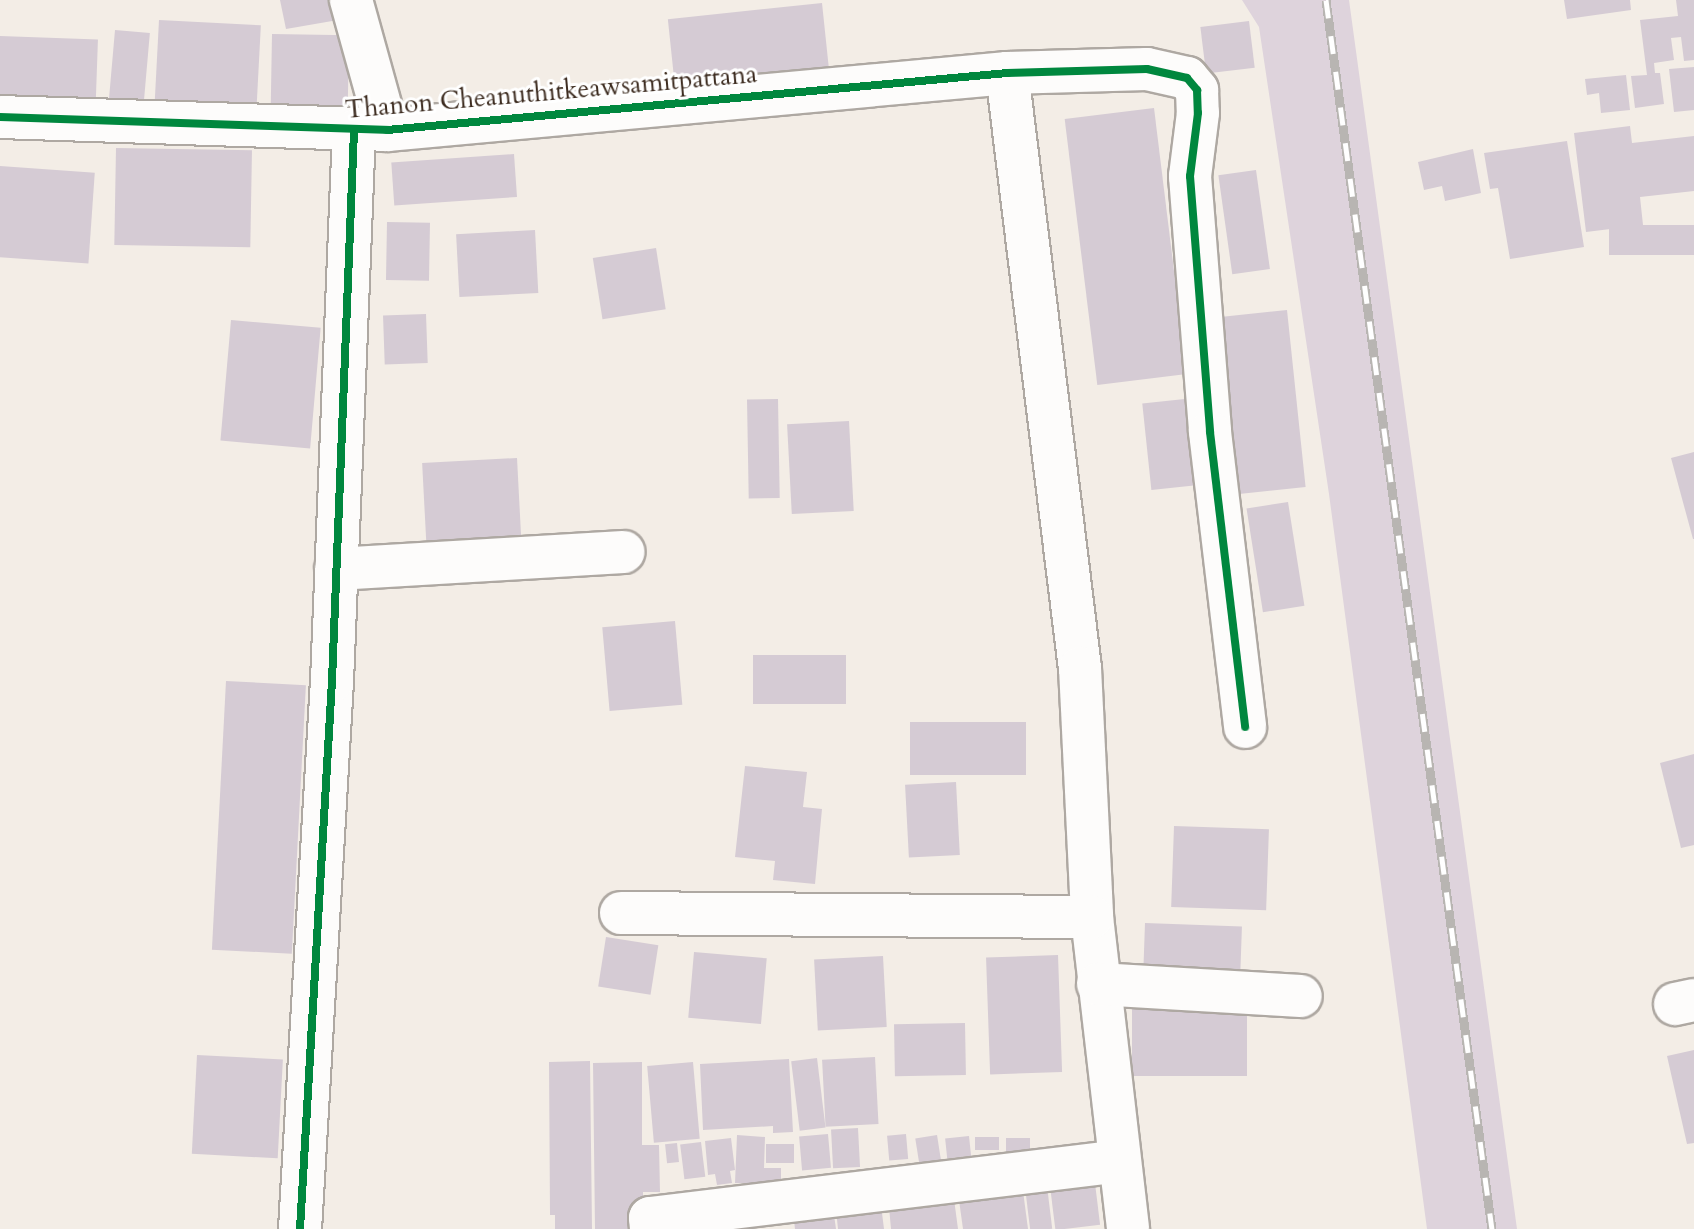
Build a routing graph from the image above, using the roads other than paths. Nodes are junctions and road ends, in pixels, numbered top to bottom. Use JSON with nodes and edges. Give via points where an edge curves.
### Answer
{"nodes":[{"id":1,"x":351,"y":0,"type":"edge"},
{"id":2,"x":1007,"y":73,"type":"junction"},
{"id":3,"x":0,"y":117,"type":"edge"},
{"id":4,"x":370,"y":130,"type":"junction"},
{"id":5,"x":623,"y":552,"type":"dead end"},
{"id":6,"x":336,"y":569,"type":"junction"},
{"id":7,"x":1245,"y":727,"type":"dead end"},
{"id":8,"x":621,"y":913,"type":"dead end"},
{"id":9,"x":1092,"y":917,"type":"junction"},
{"id":10,"x":1098,"y":984,"type":"junction"},
{"id":11,"x":1301,"y":996,"type":"dead end"},
{"id":12,"x":1118,"y":1161,"type":"junction"},
{"id":13,"x":300,"y":1229,"type":"edge"},
{"id":14,"x":651,"y":1229,"type":"edge"},
{"id":15,"x":1128,"y":1229,"type":"edge"}],
"edges":[{"from":1,"to":4,"type":"street"},
{"from":2,"to":4,"type":"street","name":"Thanon Cheanuthitkeawsamitpattana"},
{"from":2,"to":7,"type":"street","name":"Thanon Cheanuthitkeawsamitpattana","via":[[1147,69],[1187,78],[1197,90],[1190,176],[1194,252]]},
{"from":2,"to":9,"type":"street","via":[[1080,668]]},
{"from":3,"to":4,"type":"street","name":"Thanon Cheanuthitkeawsamitpattana"},
{"from":4,"to":6,"type":"street"},
{"from":5,"to":6,"type":"street"},
{"from":6,"to":13,"type":"street"},
{"from":8,"to":9,"type":"street"},
{"from":9,"to":10,"type":"street"},
{"from":10,"to":11,"type":"street"},
{"from":10,"to":12,"type":"street"},
{"from":12,"to":14,"type":"street","via":[[650,1218]]},
{"from":12,"to":15,"type":"street"}]}
